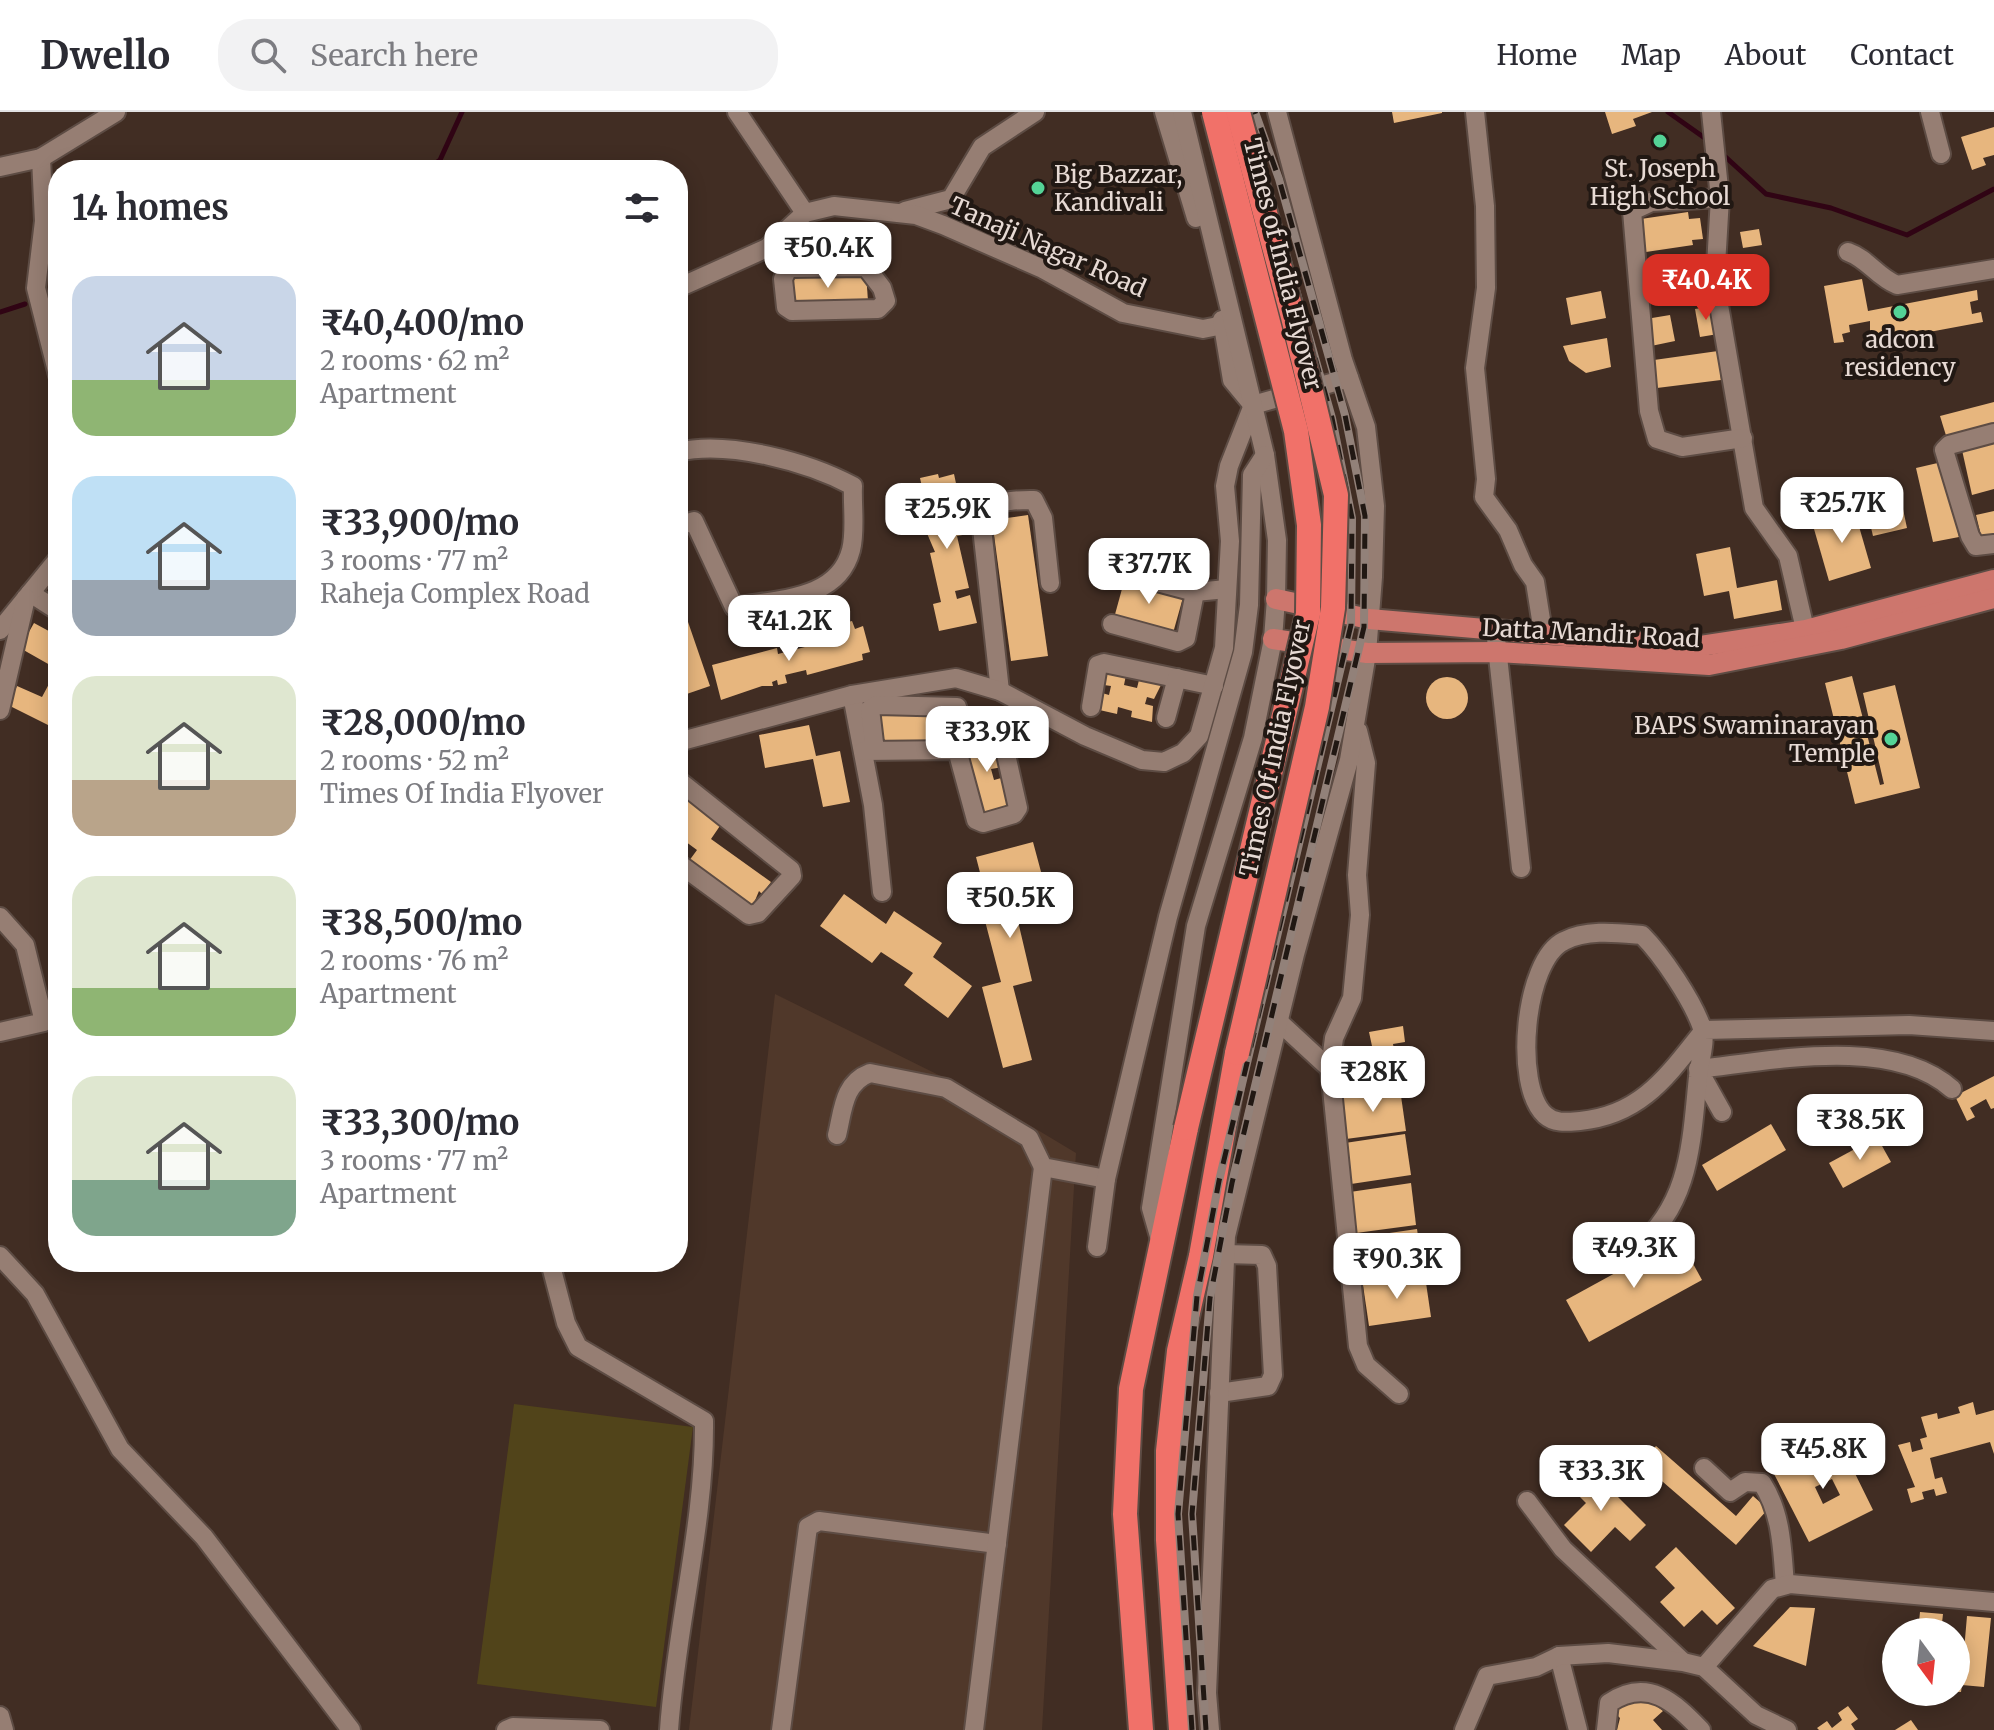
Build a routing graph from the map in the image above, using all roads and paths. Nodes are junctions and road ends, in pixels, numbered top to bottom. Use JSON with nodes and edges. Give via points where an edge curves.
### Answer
{"nodes":[{"id":1,"x":116,"y":112,"type":"edge"},
{"id":2,"x":737,"y":112,"type":"edge"},
{"id":3,"x":1035,"y":112,"type":"edge"},
{"id":4,"x":1164,"y":112,"type":"edge"},
{"id":5,"x":1182,"y":112,"type":"edge"},
{"id":6,"x":1214,"y":112,"type":"edge"},
{"id":7,"x":1238,"y":112,"type":"edge"},
{"id":8,"x":1277,"y":112,"type":"edge"},
{"id":9,"x":1475,"y":112,"type":"edge"},
{"id":10,"x":1711,"y":112,"type":"edge"},
{"id":11,"x":1930,"y":112,"type":"edge"},
{"id":12,"x":1941,"y":154,"type":"dead end"},
{"id":13,"x":41,"y":158,"type":"junction"},
{"id":14,"x":0,"y":167,"type":"edge"},
{"id":15,"x":1720,"y":198,"type":"junction"},
{"id":16,"x":805,"y":213,"type":"junction"},
{"id":17,"x":896,"y":213,"type":"junction"},
{"id":18,"x":767,"y":248,"type":"junction"},
{"id":19,"x":1848,"y":252,"type":"dead end"},
{"id":20,"x":788,"y":268,"type":"junction"},
{"id":21,"x":1994,"y":269,"type":"edge"},
{"id":22,"x":688,"y":284,"type":"edge"},
{"id":23,"x":1223,"y":325,"type":"junction"},
{"id":24,"x":48,"y":335,"type":"edge"},
{"id":25,"x":1349,"y":378,"type":"junction"},
{"id":26,"x":1253,"y":405,"type":"junction"},
{"id":27,"x":1296,"y":431,"type":"joint"},
{"id":28,"x":1994,"y":433,"type":"edge"},
{"id":29,"x":1743,"y":438,"type":"junction"},
{"id":30,"x":688,"y":450,"type":"edge"},
{"id":31,"x":1265,"y":455,"type":"junction"},
{"id":32,"x":688,"y":523,"type":"edge"},
{"id":33,"x":1994,"y":544,"type":"edge"},
{"id":34,"x":48,"y":571,"type":"edge"},
{"id":35,"x":1127,"y":574,"type":"dead end"},
{"id":36,"x":1994,"y":580,"type":"edge"},
{"id":37,"x":1050,"y":583,"type":"dead end"},
{"id":38,"x":1227,"y":589,"type":"junction"},
{"id":39,"x":1195,"y":592,"type":"junction"},
{"id":40,"x":28,"y":596,"type":"junction"},
{"id":41,"x":1994,"y":598,"type":"edge"},
{"id":42,"x":1276,"y":599,"type":"junction"},
{"id":43,"x":48,"y":606,"type":"edge"},
{"id":44,"x":4,"y":619,"type":"edge"},
{"id":45,"x":1369,"y":619,"type":"junction"},
{"id":46,"x":1112,"y":624,"type":"dead end"},
{"id":47,"x":1495,"y":627,"type":"junction"},
{"id":48,"x":1543,"y":632,"type":"junction"},
{"id":49,"x":1807,"y":638,"type":"junction"},
{"id":50,"x":1273,"y":639,"type":"junction"},
{"id":51,"x":1498,"y":652,"type":"junction"},
{"id":52,"x":1367,"y":653,"type":"junction"},
{"id":53,"x":1177,"y":678,"type":"junction"},
{"id":54,"x":1214,"y":686,"type":"junction"},
{"id":55,"x":1000,"y":691,"type":"junction"},
{"id":56,"x":852,"y":695,"type":"junction"},
{"id":57,"x":1091,"y":707,"type":"dead end"},
{"id":58,"x":0,"y":710,"type":"edge"},
{"id":59,"x":1166,"y":718,"type":"dead end"},
{"id":60,"x":1355,"y":720,"type":"junction"},
{"id":61,"x":964,"y":731,"type":"junction"},
{"id":62,"x":688,"y":739,"type":"edge"},
{"id":63,"x":957,"y":750,"type":"junction"},
{"id":64,"x":869,"y":751,"type":"junction"},
{"id":65,"x":688,"y":788,"type":"edge"},
{"id":66,"x":1521,"y":868,"type":"dead end"},
{"id":67,"x":688,"y":870,"type":"edge"},
{"id":68,"x":882,"y":892,"type":"dead end"},
{"id":69,"x":0,"y":917,"type":"edge"},
{"id":70,"x":1278,"y":1021,"type":"junction"},
{"id":71,"x":1704,"y":1030,"type":"junction"},
{"id":72,"x":1994,"y":1031,"type":"edge"},
{"id":73,"x":0,"y":1032,"type":"edge"},
{"id":74,"x":1330,"y":1069,"type":"junction"},
{"id":75,"x":1698,"y":1069,"type":"junction"},
{"id":76,"x":1952,"y":1089,"type":"dead end"},
{"id":77,"x":1722,"y":1112,"type":"dead end"},
{"id":78,"x":837,"y":1135,"type":"dead end"},
{"id":79,"x":1043,"y":1167,"type":"junction"},
{"id":80,"x":1106,"y":1179,"type":"junction"},
{"id":81,"x":1226,"y":1245,"type":"junction"},
{"id":82,"x":1097,"y":1247,"type":"dead end"},
{"id":83,"x":1163,"y":1249,"type":"junction"},
{"id":84,"x":1635,"y":1250,"type":"dead end"},
{"id":85,"x":0,"y":1256,"type":"edge"},
{"id":86,"x":1201,"y":1256,"type":"junction"},
{"id":87,"x":553,"y":1272,"type":"edge"},
{"id":88,"x":1219,"y":1393,"type":"junction"},
{"id":89,"x":1399,"y":1394,"type":"dead end"},
{"id":90,"x":1704,"y":1468,"type":"dead end"},
{"id":91,"x":1527,"y":1501,"type":"dead end"},
{"id":92,"x":997,"y":1544,"type":"junction"},
{"id":93,"x":1785,"y":1585,"type":"junction"},
{"id":94,"x":1994,"y":1602,"type":"edge"},
{"id":95,"x":1559,"y":1656,"type":"junction"},
{"id":96,"x":1683,"y":1662,"type":"junction"},
{"id":97,"x":1704,"y":1667,"type":"junction"},
{"id":98,"x":0,"y":1716,"type":"edge"},
{"id":99,"x":1758,"y":1722,"type":"edge"},
{"id":100,"x":4,"y":1730,"type":"edge"},
{"id":101,"x":351,"y":1730,"type":"edge"},
{"id":102,"x":506,"y":1730,"type":"edge"},
{"id":103,"x":600,"y":1730,"type":"edge"},
{"id":104,"x":669,"y":1730,"type":"edge"},
{"id":105,"x":781,"y":1730,"type":"edge"},
{"id":106,"x":974,"y":1730,"type":"edge"},
{"id":107,"x":1141,"y":1730,"type":"edge"},
{"id":108,"x":1181,"y":1730,"type":"edge"},
{"id":109,"x":1210,"y":1730,"type":"edge"},
{"id":110,"x":1464,"y":1730,"type":"edge"},
{"id":111,"x":1578,"y":1730,"type":"edge"},
{"id":112,"x":1606,"y":1730,"type":"edge"},
{"id":113,"x":1701,"y":1730,"type":"edge"},
{"id":114,"x":1787,"y":1730,"type":"edge"}],
"edges":[{"from":1,"to":13,"type":"street"},
{"from":2,"to":16,"type":"street"},
{"from":3,"to":17,"type":"street","via":[[982,147],[951,199]]},
{"from":4,"to":23,"type":"street"},
{"from":5,"to":26,"type":"street"},
{"from":6,"to":27,"type":"highway","name":"Times of India Flyover","bridge":true},
{"from":7,"to":86,"type":"highway","name":"Times Of India Flyover","bridge":true,"via":[[1319,417],[1336,509],[1333,608],[1317,707],[1275,878]]},
{"from":8,"to":25,"type":"street"},
{"from":9,"to":48,"type":"street","via":[[1485,206],[1486,288],[1475,368],[1484,497],[1535,582]]},
{"from":10,"to":15,"type":"street"},
{"from":11,"to":12,"type":"street"},
{"from":13,"to":14,"type":"street"},
{"from":13,"to":24,"type":"street","via":[[44,221],[36,288]]},
{"from":15,"to":29,"type":"street","via":[[1715,282]]},
{"from":15,"to":29,"type":"street","via":[[1651,202],[1632,211],[1649,411],[1657,439],[1682,447]]},
{"from":16,"to":17,"type":"street","name":"Tanaji Nagar Road","via":[[834,206]]},
{"from":16,"to":18,"type":"street"},
{"from":17,"to":23,"type":"street","name":"Tanaji Nagar Road","via":[[943,225],[1043,269],[1123,313],[1203,329]]},
{"from":18,"to":20,"type":"street"},
{"from":18,"to":22,"type":"street"},
{"from":19,"to":21,"type":"street","via":[[1897,285]]},
{"from":20,"to":20,"type":"street","via":[[783,279],[786,307],[792,311],[878,309],[886,301],[866,267]]},
{"from":23,"to":26,"type":"street","via":[[1232,380]]},
{"from":25,"to":26,"type":"street"},
{"from":25,"to":45,"type":"street","via":[[1366,427],[1375,506]]},
{"from":26,"to":31,"type":"street"},
{"from":26,"to":38,"type":"street","via":[[1225,486]]},
{"from":27,"to":83,"type":"highway","name":"Times Of India Flyover","bridge":true,"via":[[1309,525],[1308,614],[1186,1128]]},
{"from":28,"to":33,"type":"street","via":[[1944,450],[1970,536],[1976,546]]},
{"from":29,"to":49,"type":"street","via":[[1754,508],[1788,556]]},
{"from":30,"to":32,"type":"street","via":[[731,450],[822,470],[853,486],[851,550],[839,576],[818,591],[734,607],[694,521]]},
{"from":31,"to":42,"type":"street","via":[[1277,540]]},
{"from":31,"to":80,"type":"street","via":[[1252,475],[1243,652],[1168,917]]},
{"from":34,"to":40,"type":"street"},
{"from":35,"to":39,"type":"street"},
{"from":36,"to":49,"type":"main road","name":"Datta Mandir Road"},
{"from":37,"to":55,"type":"street","via":[[1043,518],[1034,500],[993,504],[981,519]]},
{"from":38,"to":39,"type":"street"},
{"from":38,"to":54,"type":"street","via":[[1224,648]]},
{"from":39,"to":46,"type":"street","via":[[1186,638],[1178,642]]},
{"from":40,"to":43,"type":"street"},
{"from":40,"to":44,"type":"street"},
{"from":40,"to":58,"type":"street"},
{"from":41,"to":49,"type":"main road","name":"Datta Mandir Road"},
{"from":42,"to":45,"type":"main road","name":"Datta Mandir Road"},
{"from":42,"to":50,"type":"street"},
{"from":45,"to":47,"type":"main road","name":"Datta Mandir Road"},
{"from":45,"to":52,"type":"street"},
{"from":47,"to":48,"type":"main road","name":"Datta Mandir Road"},
{"from":47,"to":51,"type":"street"},
{"from":48,"to":49,"type":"main road","name":"Datta Mandir Road","via":[[1694,647]]},
{"from":49,"to":51,"type":"main road","name":"Datta Mandir Road","via":[[1709,665]]},
{"from":50,"to":52,"type":"main road","name":"Datta Mandir Road"},
{"from":50,"to":83,"type":"street","via":[[1253,738],[1196,926],[1151,1208]]},
{"from":51,"to":52,"type":"main road","name":"Datta Mandir Road"},
{"from":51,"to":66,"type":"street"},
{"from":52,"to":60,"type":"street"},
{"from":53,"to":54,"type":"street"},
{"from":53,"to":57,"type":"street","via":[[1098,665]]},
{"from":53,"to":59,"type":"street"},
{"from":54,"to":55,"type":"street","via":[[1199,736],[1183,753],[1164,762],[1142,760],[1085,736]]},
{"from":55,"to":56,"type":"street","via":[[956,678]]},
{"from":56,"to":62,"type":"street"},
{"from":56,"to":64,"type":"street"},
{"from":60,"to":70,"type":"street","via":[[1349,760]]},
{"from":60,"to":74,"type":"street","via":[[1366,763],[1357,875],[1360,915],[1352,998],[1334,1038]]},
{"from":61,"to":63,"type":"street"},
{"from":61,"to":63,"type":"street","via":[[993,726],[1001,732],[1018,808],[1014,814],[983,823],[976,820]]},
{"from":61,"to":64,"type":"street","via":[[957,707],[877,705],[870,709]]},
{"from":63,"to":64,"type":"street"},
{"from":64,"to":68,"type":"street"},
{"from":65,"to":67,"type":"street","via":[[792,876],[758,913],[749,915]]},
{"from":69,"to":73,"type":"street","via":[[25,945],[44,1022]]},
{"from":70,"to":74,"type":"street"},
{"from":70,"to":81,"type":"street"},
{"from":71,"to":71,"type":"street","via":[[1659,953],[1642,935],[1606,932],[1564,940],[1545,956],[1531,988],[1532,1094],[1545,1115],[1562,1123],[1606,1118],[1652,1093]]},
{"from":71,"to":72,"type":"street","via":[[1909,1025]]},
{"from":71,"to":75,"type":"street"},
{"from":74,"to":89,"type":"street","via":[[1358,1346],[1366,1365]]},
{"from":75,"to":76,"type":"street","via":[[1844,1056],[1921,1069]]},
{"from":75,"to":77,"type":"street"},
{"from":75,"to":84,"type":"street","via":[[1690,1165],[1682,1190],[1655,1234]]},
{"from":78,"to":79,"type":"street","via":[[847,1092],[870,1073],[946,1088],[1029,1138]]},
{"from":79,"to":80,"type":"street"},
{"from":79,"to":92,"type":"street"},
{"from":80,"to":82,"type":"street"},
{"from":81,"to":86,"type":"street"},
{"from":81,"to":88,"type":"street"},
{"from":81,"to":88,"type":"street","via":[[1262,1255],[1267,1266],[1273,1375],[1268,1386]]},
{"from":83,"to":107,"type":"highway","name":"Times Of India Flyover","via":[[1131,1389],[1127,1460],[1125,1514]]},
{"from":85,"to":101,"type":"street","via":[[35,1294],[120,1449],[204,1537]]},
{"from":86,"to":108,"type":"highway","name":"Times Of India Flyover","via":[[1177,1362],[1168,1451],[1168,1540]]},
{"from":87,"to":104,"type":"street","via":[[578,1347],[704,1421],[698,1514]]},
{"from":88,"to":109,"type":"street"},
{"from":90,"to":93,"type":"street","via":[[1730,1492],[1745,1482],[1762,1483],[1779,1520]]},
{"from":91,"to":96,"type":"street","via":[[1563,1549]]},
{"from":92,"to":105,"type":"street","via":[[819,1521],[808,1527]]},
{"from":92,"to":106,"type":"street"},
{"from":93,"to":94,"type":"street"},
{"from":93,"to":97,"type":"street","via":[[1772,1589]]},
{"from":95,"to":96,"type":"street","via":[[1608,1653]]},
{"from":95,"to":110,"type":"street","via":[[1536,1667],[1487,1676]]},
{"from":95,"to":111,"type":"street"},
{"from":96,"to":97,"type":"street"},
{"from":97,"to":99,"type":"street"},
{"from":98,"to":100,"type":"street"},
{"from":99,"to":114,"type":"street"},
{"from":102,"to":103,"type":"street"},
{"from":112,"to":113,"type":"street","via":[[1609,1703],[1641,1691],[1671,1700]]}]}
